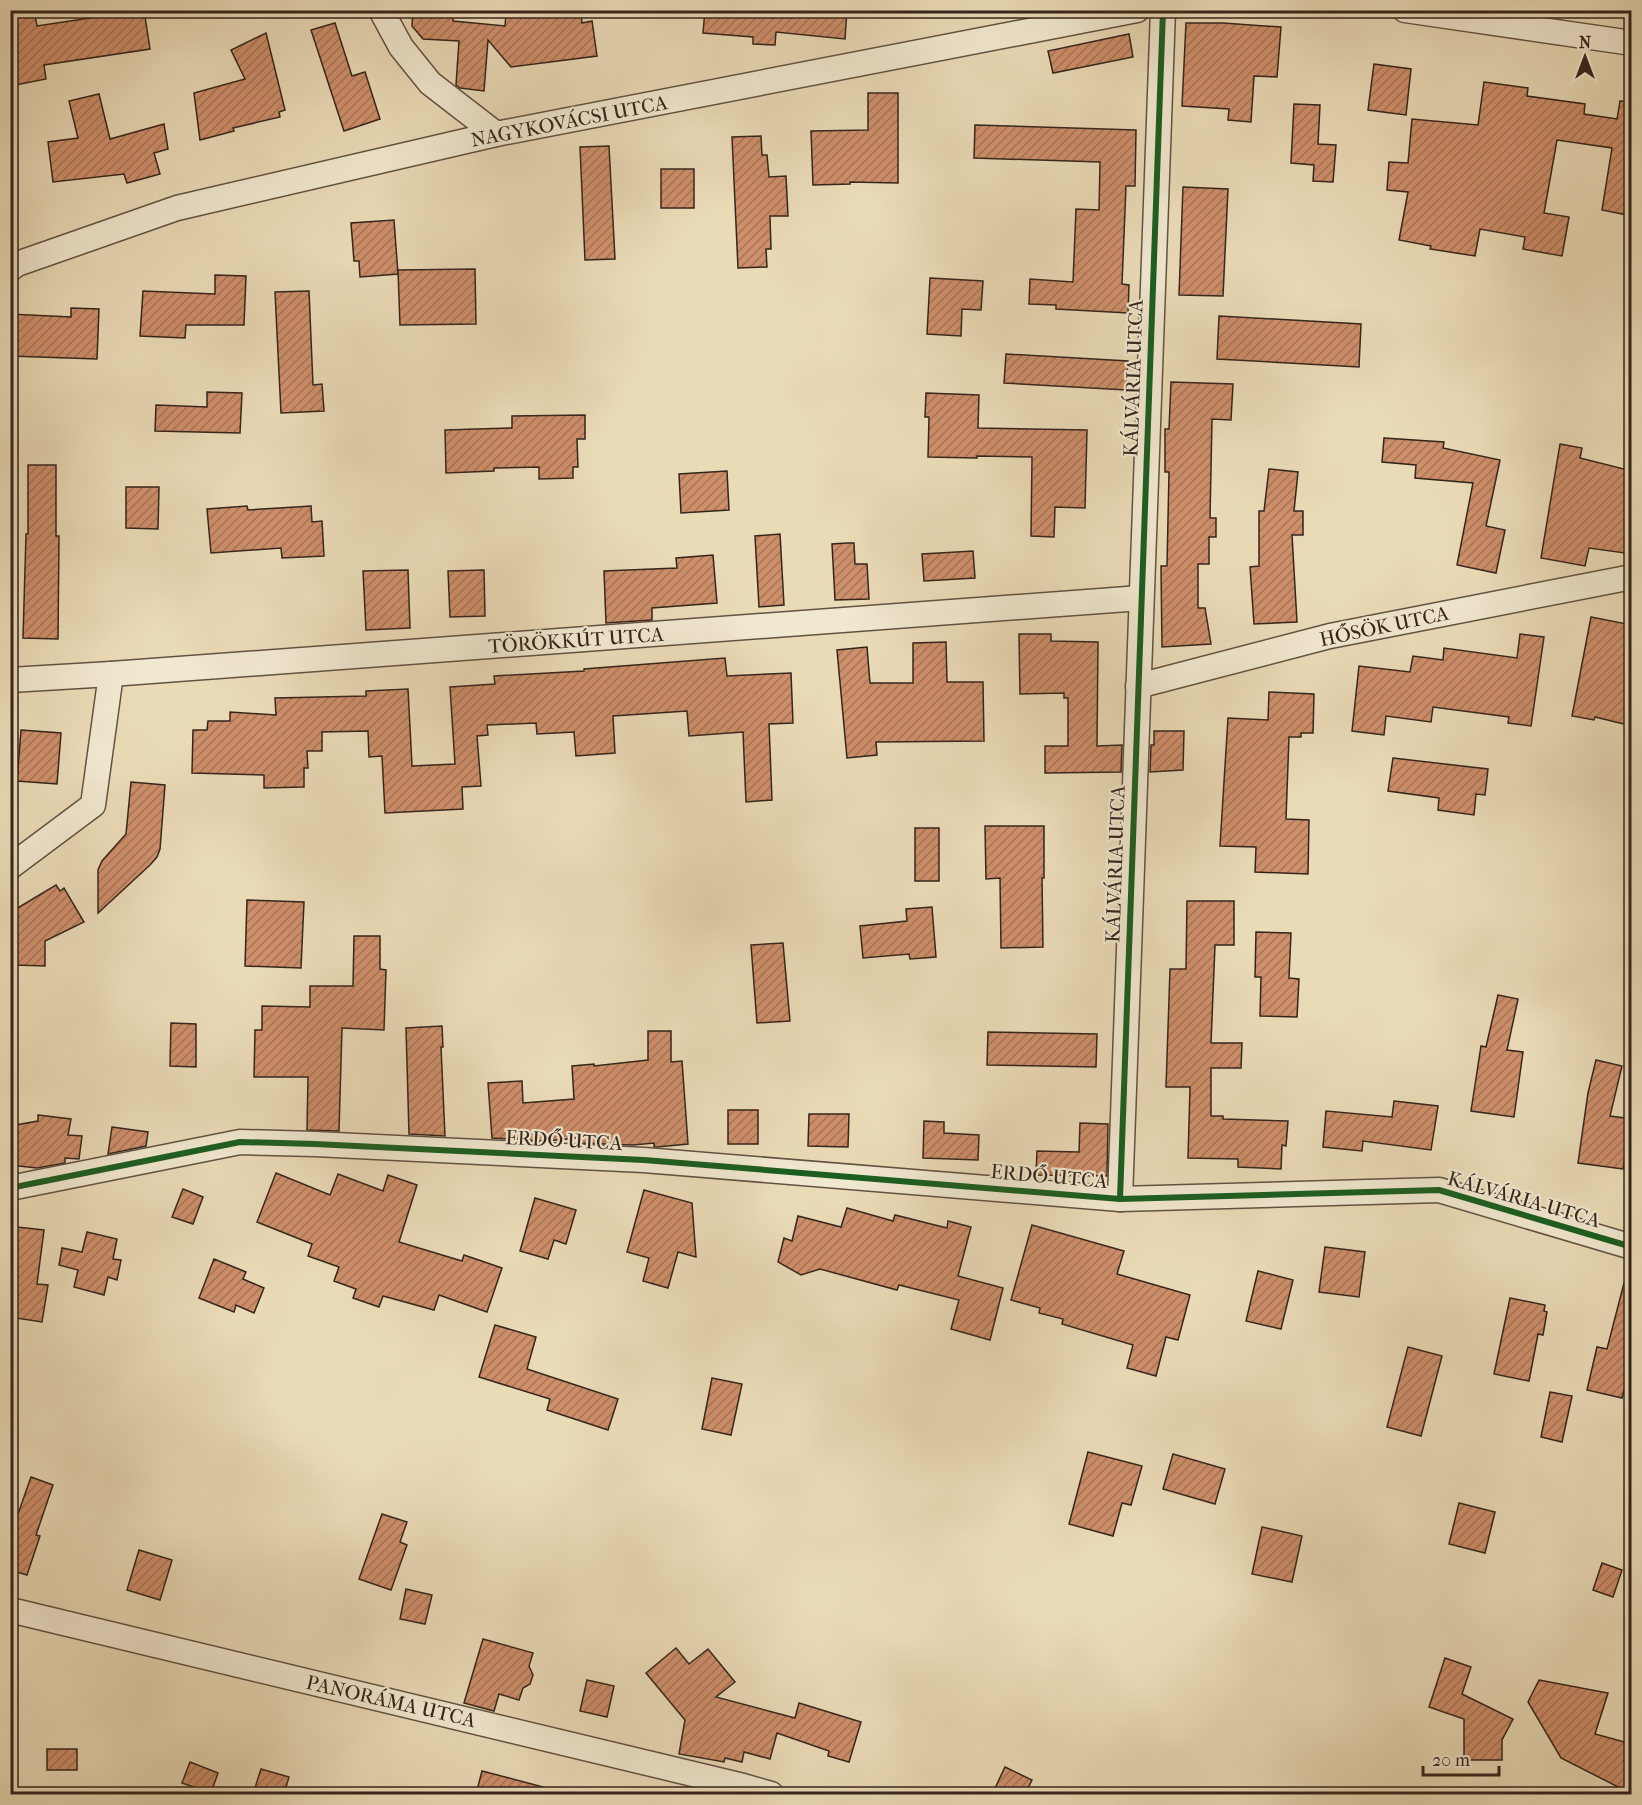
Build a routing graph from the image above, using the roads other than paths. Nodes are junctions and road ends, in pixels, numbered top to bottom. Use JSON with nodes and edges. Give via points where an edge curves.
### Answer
{"nodes":[{"id":1,"x":381,"y":10,"type":"edge"},
{"id":2,"x":1137,"y":10,"type":"edge"},
{"id":3,"x":1163,"y":10,"type":"edge"},
{"id":4,"x":1405,"y":10,"type":"edge"},
{"id":5,"x":1632,"y":43,"type":"edge"},
{"id":6,"x":496,"y":134,"type":"junction"},
{"id":7,"x":13,"y":264,"type":"edge"},
{"id":8,"x":1632,"y":577,"type":"edge"},
{"id":9,"x":1141,"y":598,"type":"junction"},
{"id":10,"x":111,"y":674,"type":"junction"},
{"id":11,"x":10,"y":680,"type":"edge"},
{"id":12,"x":1138,"y":686,"type":"junction"},
{"id":13,"x":10,"y":867,"type":"edge"},
{"id":14,"x":10,"y":1188,"type":"edge"},
{"id":15,"x":1120,"y":1199,"type":"junction"},
{"id":16,"x":1632,"y":1247,"type":"edge"},
{"id":17,"x":10,"y":1610,"type":"edge"},
{"id":18,"x":741,"y":1790,"type":"edge"},
{"id":19,"x":771,"y":1794,"type":"edge"}],
"edges":[{"from":1,"to":6,"type":"street","via":[[401,47],[430,83]]},
{"from":2,"to":6,"type":"street","name":"NAGYKOVÁCSI UTCA"},
{"from":3,"to":9,"type":"street","name":"KÁLVÁRIA UTCA"},
{"from":4,"to":5,"type":"street"},
{"from":6,"to":7,"type":"street","name":"NAGYKOVÁCSI UTCA","via":[[177,208]]},
{"from":8,"to":12,"type":"street","name":"HŐSÖK UTCA","via":[[1330,636]]},
{"from":9,"to":10,"type":"street","name":"TÖRÖKKÚT UTCA"},
{"from":9,"to":12,"type":"street","name":"KÁLVÁRIA UTCA"},
{"from":10,"to":11,"type":"street","name":"TÖRÖKKÚT UTCA"},
{"from":10,"to":13,"type":"street","via":[[93,805]]},
{"from":12,"to":15,"type":"street","name":"KÁLVÁRIA UTCA"},
{"from":14,"to":15,"type":"street","name":"ERDŐ UTCA","via":[[240,1142],[644,1160]]},
{"from":15,"to":16,"type":"street","name":"KÁLVÁRIA UTCA","via":[[1439,1190]]},
{"from":17,"to":18,"type":"street","name":"PANORÁMA UTCA"},
{"from":18,"to":19,"type":"street","name":"PANORÁMA UTCA"}]}
